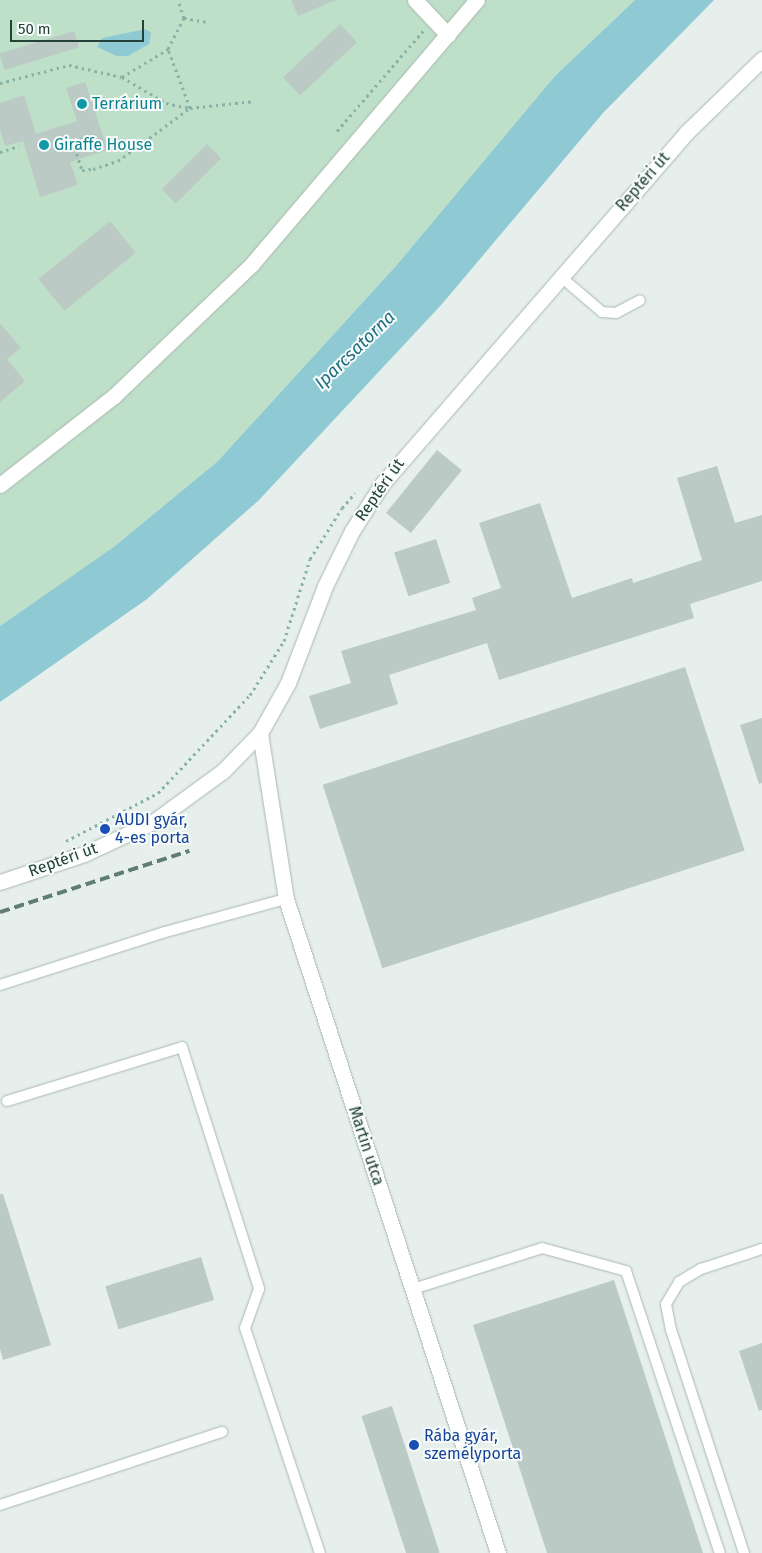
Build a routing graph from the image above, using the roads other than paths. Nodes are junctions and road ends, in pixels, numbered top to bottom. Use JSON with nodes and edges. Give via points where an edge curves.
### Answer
{"nodes":[{"id":1,"x":415,"y":0,"type":"edge"},
{"id":2,"x":477,"y":0,"type":"edge"},
{"id":3,"x":448,"y":35,"type":"junction"},
{"id":4,"x":762,"y":59,"type":"edge"},
{"id":5,"x":560,"y":276,"type":"junction"},
{"id":6,"x":640,"y":300,"type":"dead end"},
{"id":7,"x":0,"y":485,"type":"edge"},
{"id":8,"x":260,"y":733,"type":"junction"},
{"id":9,"x":0,"y":882,"type":"edge"},
{"id":10,"x":286,"y":899,"type":"junction"},
{"id":11,"x":0,"y":986,"type":"edge"},
{"id":12,"x":7,"y":1101,"type":"dead end"},
{"id":13,"x":762,"y":1249,"type":"edge"},
{"id":14,"x":413,"y":1290,"type":"junction"},
{"id":15,"x":222,"y":1432,"type":"dead end"},
{"id":16,"x":0,"y":1505,"type":"edge"},
{"id":17,"x":320,"y":1553,"type":"edge"},
{"id":18,"x":498,"y":1553,"type":"edge"},
{"id":19,"x":720,"y":1553,"type":"edge"},
{"id":20,"x":744,"y":1553,"type":"edge"}],
"edges":[{"from":1,"to":3,"type":"street"},
{"from":2,"to":3,"type":"street"},
{"from":3,"to":7,"type":"street","via":[[252,264],[114,396]]},
{"from":4,"to":5,"type":"street","name":"Reptéri út","via":[[687,132]]},
{"from":5,"to":6,"type":"lane","via":[[602,312],[616,313]]},
{"from":5,"to":8,"type":"street","name":"Reptéri út","via":[[382,484],[352,531],[325,586],[288,683]]},
{"from":8,"to":9,"type":"street","name":"Reptéri út","via":[[223,771],[153,822],[84,854]]},
{"from":8,"to":10,"type":"street","name":"Martin utca"},
{"from":10,"to":11,"type":"lane","via":[[165,932]]},
{"from":10,"to":14,"type":"street","name":"Martin utca"},
{"from":12,"to":17,"type":"lane","via":[[182,1047],[258,1289],[245,1328]]},
{"from":13,"to":20,"type":"lane","via":[[701,1269],[679,1282],[666,1304],[671,1330]]},
{"from":14,"to":18,"type":"street","name":"Martin utca"},
{"from":14,"to":19,"type":"lane","via":[[542,1248],[626,1271]]},
{"from":15,"to":16,"type":"lane"}]}
